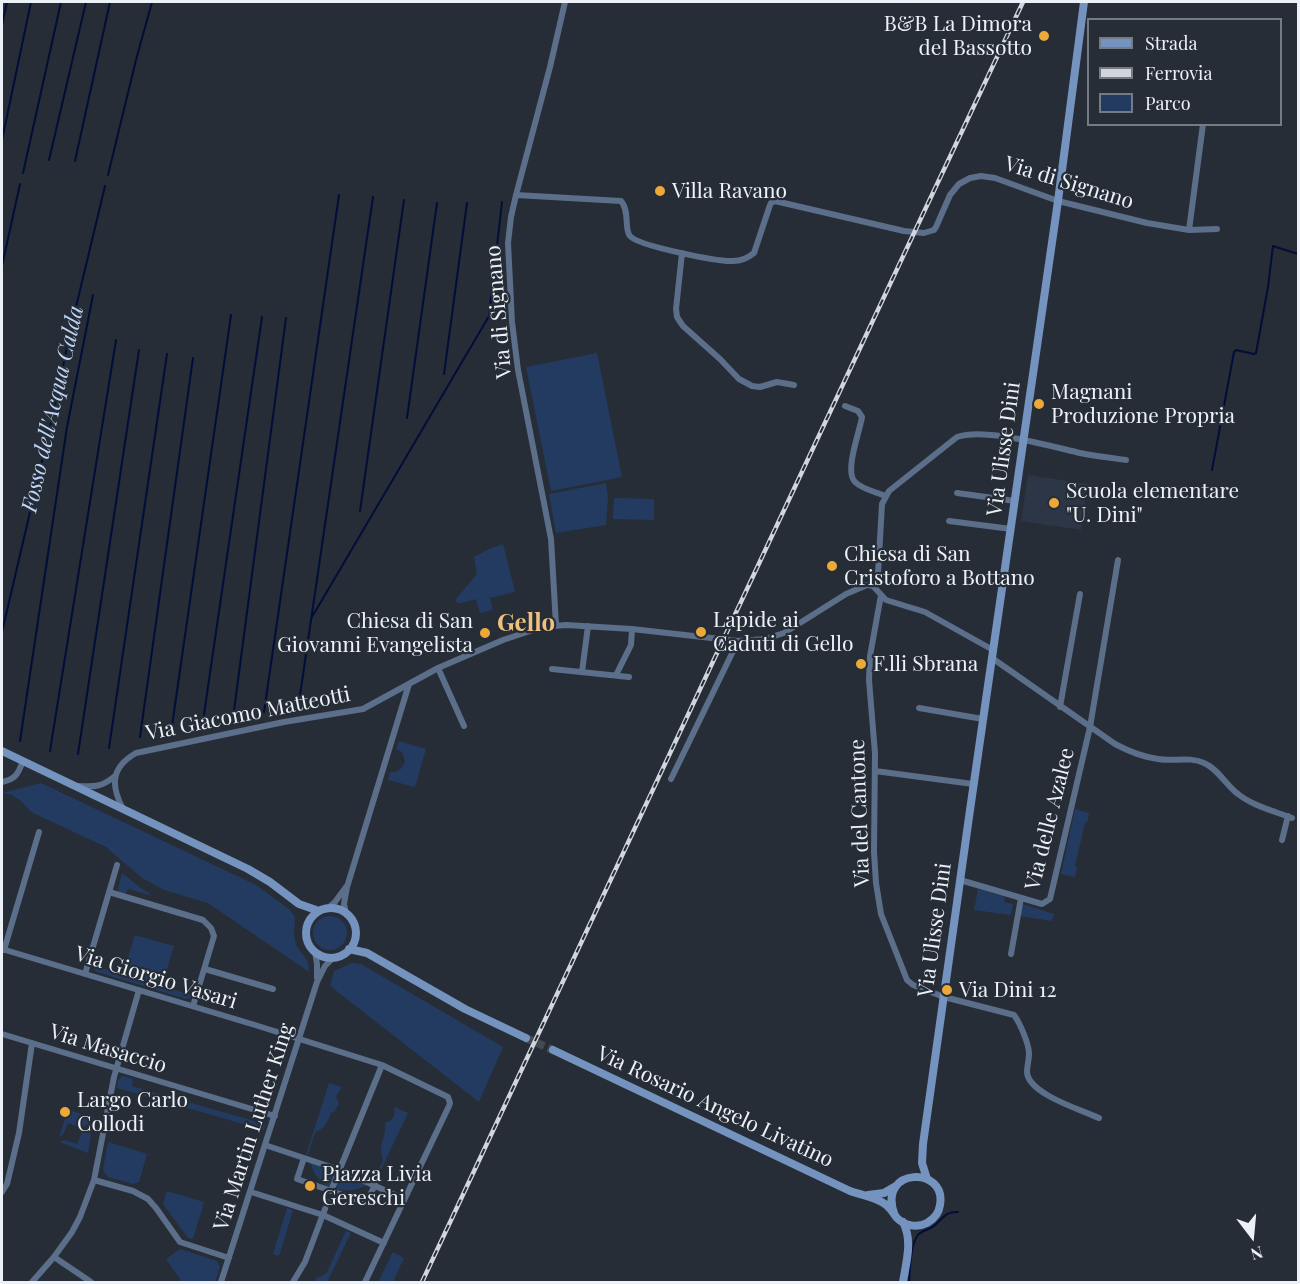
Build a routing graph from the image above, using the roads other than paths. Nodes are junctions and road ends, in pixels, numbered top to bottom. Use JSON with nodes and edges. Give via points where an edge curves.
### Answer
{"nodes":[{"id":1,"x":565,"y":2,"type":"edge"},
{"id":2,"x":1084,"y":2,"type":"edge"},
{"id":3,"x":1203,"y":126,"type":"edge"},
{"id":4,"x":516,"y":195,"type":"junction"},
{"id":5,"x":1058,"y":201,"type":"junction"},
{"id":6,"x":1217,"y":229,"type":"dead end"},
{"id":7,"x":1189,"y":230,"type":"junction"},
{"id":8,"x":682,"y":253,"type":"junction"},
{"id":9,"x":794,"y":385,"type":"dead end"},
{"id":10,"x":845,"y":406,"type":"dead end"},
{"id":11,"x":1023,"y":440,"type":"junction"},
{"id":12,"x":1126,"y":460,"type":"dead end"},
{"id":13,"x":957,"y":493,"type":"dead end"},
{"id":14,"x":885,"y":496,"type":"junction"},
{"id":15,"x":1015,"y":501,"type":"junction"},
{"id":16,"x":949,"y":521,"type":"dead end"},
{"id":17,"x":1011,"y":529,"type":"junction"},
{"id":18,"x":1118,"y":560,"type":"dead end"},
{"id":19,"x":873,"y":586,"type":"junction"},
{"id":20,"x":1080,"y":594,"type":"dead end"},
{"id":21,"x":881,"y":595,"type":"junction"},
{"id":22,"x":556,"y":625,"type":"junction"},
{"id":23,"x":588,"y":626,"type":"junction"},
{"id":24,"x":632,"y":629,"type":"junction"},
{"id":25,"x":738,"y":641,"type":"junction"},
{"id":26,"x":993,"y":654,"type":"junction"},
{"id":27,"x":438,"y":668,"type":"junction"},
{"id":28,"x":552,"y":669,"type":"dead end"},
{"id":29,"x":582,"y":672,"type":"junction"},
{"id":30,"x":616,"y":675,"type":"junction"},
{"id":31,"x":629,"y":677,"type":"dead end"},
{"id":32,"x":409,"y":684,"type":"junction"},
{"id":33,"x":1060,"y":707,"type":"junction"},
{"id":34,"x":919,"y":708,"type":"dead end"},
{"id":35,"x":983,"y":719,"type":"junction"},
{"id":36,"x":464,"y":726,"type":"dead end"},
{"id":37,"x":1090,"y":727,"type":"junction"},
{"id":38,"x":2,"y":751,"type":"edge"},
{"id":39,"x":23,"y":761,"type":"junction"},
{"id":40,"x":875,"y":771,"type":"junction"},
{"id":41,"x":116,"y":775,"type":"junction"},
{"id":42,"x":671,"y":778,"type":"dead end"},
{"id":43,"x":2,"y":782,"type":"edge"},
{"id":44,"x":974,"y":784,"type":"junction"},
{"id":45,"x":76,"y":786,"type":"junction"},
{"id":46,"x":123,"y":809,"type":"junction"},
{"id":47,"x":39,"y":832,"type":"dead end"},
{"id":48,"x":1282,"y":840,"type":"dead end"},
{"id":49,"x":117,"y":866,"type":"dead end"},
{"id":50,"x":960,"y":880,"type":"junction"},
{"id":51,"x":346,"y":887,"type":"junction"},
{"id":52,"x":109,"y":892,"type":"junction"},
{"id":53,"x":1021,"y":898,"type":"junction"},
{"id":54,"x":299,"y":904,"type":"junction"},
{"id":55,"x":323,"y":910,"type":"junction"},
{"id":56,"x":346,"y":914,"type":"junction"},
{"id":57,"x":307,"y":925,"type":"junction"},
{"id":58,"x":355,"y":936,"type":"junction"},
{"id":59,"x":3,"y":950,"type":"edge"},
{"id":60,"x":349,"y":950,"type":"junction"},
{"id":61,"x":315,"y":952,"type":"junction"},
{"id":62,"x":367,"y":953,"type":"junction"},
{"id":63,"x":1011,"y":954,"type":"dead end"},
{"id":64,"x":333,"y":958,"type":"junction"},
{"id":65,"x":205,"y":969,"type":"junction"},
{"id":66,"x":85,"y":974,"type":"junction"},
{"id":67,"x":317,"y":982,"type":"junction"},
{"id":68,"x":273,"y":989,"type":"dead end"},
{"id":69,"x":139,"y":990,"type":"junction"},
{"id":70,"x":944,"y":997,"type":"junction"},
{"id":71,"x":193,"y":1006,"type":"junction"},
{"id":72,"x":2,"y":1034,"type":"edge"},
{"id":73,"x":525,"y":1038,"type":"tunnel mouth"},
{"id":74,"x":299,"y":1039,"type":"junction"},
{"id":75,"x":32,"y":1043,"type":"junction"},
{"id":76,"x":553,"y":1050,"type":"tunnel mouth"},
{"id":77,"x":382,"y":1065,"type":"junction"},
{"id":78,"x":117,"y":1068,"type":"junction"},
{"id":79,"x":275,"y":1116,"type":"junction"},
{"id":80,"x":1099,"y":1118,"type":"dead end"},
{"id":81,"x":265,"y":1145,"type":"junction"},
{"id":82,"x":922,"y":1151,"type":"junction"},
{"id":83,"x":304,"y":1158,"type":"junction"},
{"id":84,"x":340,"y":1170,"type":"junction"},
{"id":85,"x":911,"y":1177,"type":"junction"},
{"id":86,"x":927,"y":1179,"type":"junction"},
{"id":87,"x":94,"y":1180,"type":"junction"},
{"id":88,"x":375,"y":1185,"type":"junction"},
{"id":89,"x":896,"y":1186,"type":"junction"},
{"id":90,"x":250,"y":1191,"type":"junction"},
{"id":91,"x":331,"y":1191,"type":"junction"},
{"id":92,"x":2,"y":1192,"type":"edge"},
{"id":93,"x":862,"y":1195,"type":"junction"},
{"id":94,"x":404,"y":1199,"type":"junction"},
{"id":95,"x":324,"y":1212,"type":"junction"},
{"id":96,"x":894,"y":1213,"type":"junction"},
{"id":97,"x":903,"y":1222,"type":"junction"},
{"id":98,"x":923,"y":1225,"type":"junction"},
{"id":99,"x":384,"y":1243,"type":"junction"},
{"id":100,"x":908,"y":1248,"type":"junction"},
{"id":101,"x":54,"y":1257,"type":"junction"},
{"id":102,"x":229,"y":1258,"type":"junction"},
{"id":103,"x":32,"y":1282,"type":"edge"},
{"id":104,"x":91,"y":1282,"type":"edge"},
{"id":105,"x":221,"y":1282,"type":"edge"},
{"id":106,"x":293,"y":1282,"type":"edge"},
{"id":107,"x":365,"y":1282,"type":"edge"},
{"id":108,"x":903,"y":1282,"type":"edge"}],
"edges":[{"from":1,"to":4,"type":"street"},
{"from":2,"to":5,"type":"street","name":"Via Ulisse Dini"},
{"from":3,"to":7,"type":"street"},
{"from":4,"to":8,"type":"street","name":"Via di Signano","via":[[621,201],[630,236]]},
{"from":4,"to":22,"type":"street","name":"Via di Signano","via":[[508,243],[512,322],[551,539]]},
{"from":5,"to":7,"type":"street","name":"Via di Signano"},
{"from":5,"to":8,"type":"street","name":"Via di Signano","via":[[996,178],[970,178],[950,195],[934,230],[919,233],[775,201],[749,257],[730,261]]},
{"from":5,"to":11,"type":"street","name":"Via Ulisse Dini"},
{"from":6,"to":7,"type":"street","name":"Via di Signano"},
{"from":8,"to":9,"type":"street","via":[[676,309],[683,326],[739,379],[752,386],[777,382]]},
{"from":10,"to":14,"type":"street","via":[[862,417],[852,477]]},
{"from":11,"to":12,"type":"street"},
{"from":11,"to":14,"type":"street","via":[[969,434],[957,437]]},
{"from":11,"to":15,"type":"street","name":"Via Ulisse Dini"},
{"from":13,"to":15,"type":"street"},
{"from":14,"to":19,"type":"street","via":[[878,573]]},
{"from":15,"to":17,"type":"street","name":"Via Ulisse Dini"},
{"from":16,"to":17,"type":"street"},
{"from":17,"to":26,"type":"street","name":"Via Ulisse Dini"},
{"from":18,"to":37,"type":"street","name":"Via delle Azalee"},
{"from":19,"to":21,"type":"street"},
{"from":19,"to":25,"type":"street","name":"Via Giacomo Matteotti","via":[[846,594],[784,633]]},
{"from":20,"to":33,"type":"street"},
{"from":21,"to":26,"type":"street","via":[[925,612]]},
{"from":21,"to":40,"type":"street","name":"Via del Cantone","via":[[869,663]]},
{"from":22,"to":23,"type":"street","name":"Via Giacomo Matteotti"},
{"from":22,"to":27,"type":"street","name":"Via Giacomo Matteotti","via":[[512,637]]},
{"from":23,"to":24,"type":"street","name":"Via Giacomo Matteotti"},
{"from":23,"to":29,"type":"street"},
{"from":24,"to":25,"type":"street","name":"Via Giacomo Matteotti"},
{"from":24,"to":30,"type":"street","via":[[631,645]]},
{"from":25,"to":42,"type":"street"},
{"from":26,"to":33,"type":"street"},
{"from":26,"to":35,"type":"street","name":"Via Ulisse Dini"},
{"from":27,"to":32,"type":"street","name":"Via Giacomo Matteotti"},
{"from":27,"to":36,"type":"street"},
{"from":28,"to":29,"type":"street"},
{"from":29,"to":30,"type":"street"},
{"from":30,"to":31,"type":"street"},
{"from":32,"to":41,"type":"street","name":"Via Giacomo Matteotti","via":[[363,709],[135,753]]},
{"from":32,"to":51,"type":"street"},
{"from":33,"to":37,"type":"street"},
{"from":34,"to":35,"type":"street"},
{"from":35,"to":44,"type":"street","name":"Via Ulisse Dini"},
{"from":37,"to":48,"type":"street","via":[[1126,750],[1159,760],[1190,759],[1205,763],[1235,792],[1290,818]]},
{"from":37,"to":53,"type":"street","name":"Via delle Azalee","via":[[1050,899],[1042,904]]},
{"from":38,"to":39,"type":"street"},
{"from":39,"to":43,"type":"street","via":[[16,776]]},
{"from":39,"to":45,"type":"street"},
{"from":40,"to":44,"type":"street"},
{"from":40,"to":70,"type":"street","name":"Via del Cantone","via":[[874,852],[881,914],[907,980]]},
{"from":41,"to":45,"type":"street","name":"Via Giacomo Matteotti","via":[[95,787]]},
{"from":41,"to":46,"type":"street","via":[[115,790]]},
{"from":44,"to":50,"type":"street","name":"Via Ulisse Dini"},
{"from":45,"to":46,"type":"street"},
{"from":46,"to":54,"type":"street","via":[[248,869]]},
{"from":47,"to":59,"type":"street","name":"Via Giorgio Vasari"},
{"from":49,"to":52,"type":"street"},
{"from":50,"to":53,"type":"street","name":"Via delle Azalee"},
{"from":50,"to":70,"type":"street","name":"Via Ulisse Dini"},
{"from":51,"to":55,"type":"street"},
{"from":51,"to":56,"type":"street"},
{"from":52,"to":65,"type":"street","via":[[202,920],[214,936]]},
{"from":52,"to":66,"type":"street"},
{"from":53,"to":63,"type":"street"},
{"from":54,"to":55,"type":"street"},
{"from":54,"to":57,"type":"street"},
{"from":55,"to":56,"type":"street","via":[[337,909]]},
{"from":55,"to":57,"type":"street"},
{"from":56,"to":58,"type":"street","via":[[354,924]]},
{"from":57,"to":61,"type":"street","via":[[307,940]]},
{"from":58,"to":60,"type":"street"},
{"from":58,"to":62,"type":"street"},
{"from":59,"to":66,"type":"street","name":"Via Giorgio Vasari"},
{"from":60,"to":62,"type":"street"},
{"from":60,"to":64,"type":"street"},
{"from":61,"to":64,"type":"street"},
{"from":61,"to":67,"type":"street"},
{"from":62,"to":73,"type":"street"},
{"from":64,"to":67,"type":"street"},
{"from":65,"to":68,"type":"street"},
{"from":65,"to":71,"type":"street"},
{"from":66,"to":69,"type":"street","name":"Via Giorgio Vasari"},
{"from":67,"to":74,"type":"street","name":"Via Martin Luther King"},
{"from":69,"to":71,"type":"street","name":"Via Giorgio Vasari"},
{"from":69,"to":78,"type":"street"},
{"from":70,"to":80,"type":"street","name":"Via del Cantone","via":[[1014,1015],[1029,1051],[1029,1080],[1055,1100]]},
{"from":70,"to":82,"type":"street","name":"Via Ulisse Dini"},
{"from":71,"to":74,"type":"street","name":"Via Giorgio Vasari"},
{"from":72,"to":75,"type":"street","name":"Via Masaccio"},
{"from":74,"to":77,"type":"street","name":"Via Giorgio Vasari"},
{"from":74,"to":79,"type":"street","name":"Via Martin Luther King"},
{"from":75,"to":78,"type":"street","name":"Via Masaccio"},
{"from":75,"to":92,"type":"street","via":[[19,1132]]},
{"from":76,"to":93,"type":"street","name":"Via Rosario Angelo Livatino"},
{"from":77,"to":84,"type":"street"},
{"from":77,"to":94,"type":"street","name":"Via Giorgio Vasari","via":[[449,1099]]},
{"from":78,"to":79,"type":"street","name":"Via Masaccio"},
{"from":78,"to":87,"type":"street"},
{"from":79,"to":81,"type":"street","name":"Via Martin Luther King"},
{"from":81,"to":83,"type":"street"},
{"from":81,"to":90,"type":"street","name":"Via Martin Luther King"},
{"from":82,"to":85,"type":"street"},
{"from":82,"to":86,"type":"street"},
{"from":83,"to":84,"type":"street"},
{"from":83,"to":91,"type":"street","via":[[297,1179]]},
{"from":84,"to":88,"type":"street"},
{"from":84,"to":91,"type":"street"},
{"from":85,"to":86,"type":"street"},
{"from":85,"to":89,"type":"street"},
{"from":86,"to":98,"type":"street","via":[[941,1201],[936,1215]]},
{"from":87,"to":101,"type":"street","via":[[80,1217]]},
{"from":87,"to":102,"type":"street","via":[[133,1191],[148,1200],[180,1242]]},
{"from":88,"to":91,"type":"street","via":[[366,1203]]},
{"from":88,"to":94,"type":"street"},
{"from":89,"to":93,"type":"street","via":[[877,1195]]},
{"from":89,"to":96,"type":"street","via":[[891,1200]]},
{"from":90,"to":95,"type":"street"},
{"from":90,"to":102,"type":"street","name":"Via Martin Luther King"},
{"from":93,"to":96,"type":"street","name":"Via Rosario Angelo Livatino","via":[[887,1205]]},
{"from":94,"to":99,"type":"street"},
{"from":95,"to":99,"type":"street"},
{"from":95,"to":106,"type":"street"},
{"from":96,"to":97,"type":"street"},
{"from":97,"to":98,"type":"street"},
{"from":97,"to":100,"type":"street"},
{"from":98,"to":100,"type":"street","via":[[913,1234]]},
{"from":99,"to":107,"type":"street"},
{"from":100,"to":108,"type":"street"},
{"from":101,"to":103,"type":"street"},
{"from":101,"to":104,"type":"street"},
{"from":102,"to":105,"type":"street","name":"Via Martin Luther King"}]}
